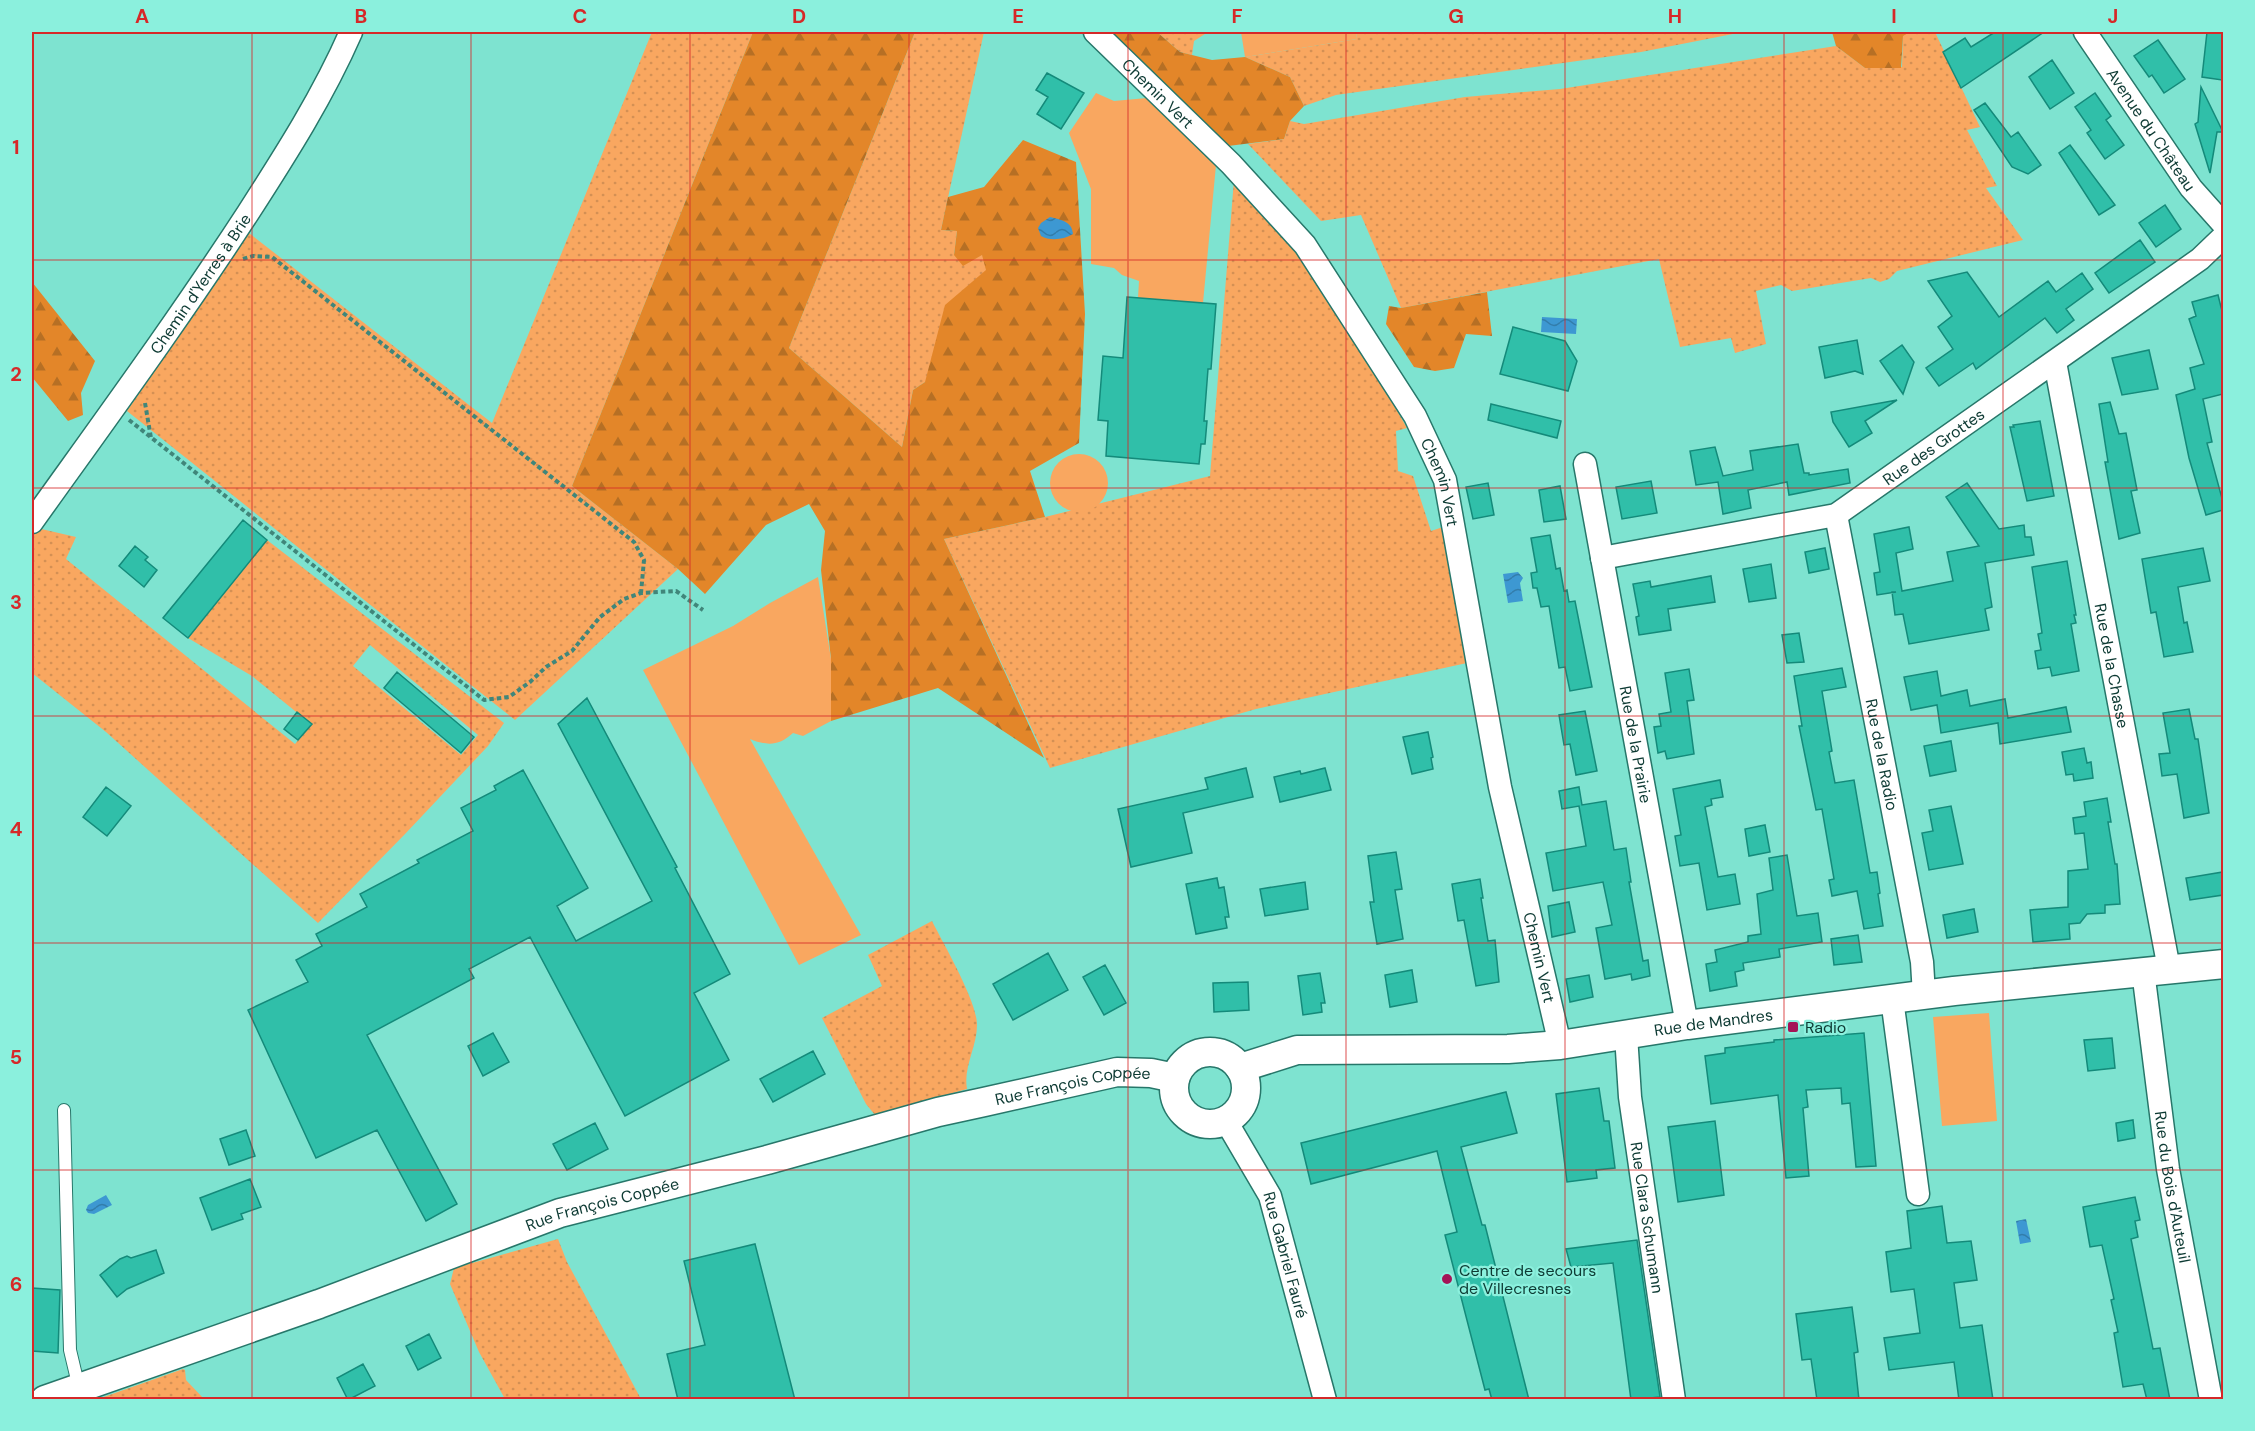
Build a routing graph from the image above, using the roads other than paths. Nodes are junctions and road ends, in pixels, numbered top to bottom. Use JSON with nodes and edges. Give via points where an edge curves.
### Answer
{"nodes":[{"id":1,"x":351,"y":32,"type":"edge"},
{"id":2,"x":1095,"y":32,"type":"edge"},
{"id":3,"x":2085,"y":32,"type":"edge"},
{"id":4,"x":2223,"y":225,"type":"edge"},
{"id":5,"x":2223,"y":236,"type":"edge"},
{"id":6,"x":2055,"y":362,"type":"junction"},
{"id":7,"x":1585,"y":464,"type":"dead end"},
{"id":8,"x":1836,"y":515,"type":"junction"},
{"id":9,"x":32,"y":522,"type":"edge"},
{"id":10,"x":1602,"y":558,"type":"junction"},
{"id":11,"x":2223,"y":964,"type":"edge"},
{"id":12,"x":2156,"y":970,"type":"junction"},
{"id":13,"x":1924,"y":995,"type":"junction"},
{"id":14,"x":1892,"y":999,"type":"junction"},
{"id":15,"x":1687,"y":1025,"type":"junction"},
{"id":16,"x":1626,"y":1035,"type":"junction"},
{"id":17,"x":1560,"y":1045,"type":"junction"},
{"id":18,"x":1240,"y":1068,"type":"junction"},
{"id":19,"x":1175,"y":1078,"type":"junction"},
{"id":20,"x":64,"y":1110,"type":"dead end"},
{"id":21,"x":1226,"y":1120,"type":"junction"},
{"id":22,"x":1918,"y":1194,"type":"dead end"},
{"id":23,"x":79,"y":1388,"type":"junction"},
{"id":24,"x":45,"y":1400,"type":"edge"},
{"id":25,"x":1325,"y":1400,"type":"edge"},
{"id":26,"x":1674,"y":1400,"type":"edge"},
{"id":27,"x":2211,"y":1400,"type":"edge"}],
"edges":[{"from":1,"to":9,"type":"street","name":"Chemin d'Yerres à Brie","via":[[310,116],[202,284]]},
{"from":2,"to":17,"type":"street","name":"Chemin Vert","via":[[1230,164],[1305,245],[1415,416],[1445,480],[1500,788]]},
{"from":3,"to":4,"type":"street","name":"Avenue du Château","via":[[2191,188]]},
{"from":5,"to":6,"type":"street","name":"Rue des Grottes","via":[[2200,259]]},
{"from":6,"to":8,"type":"street","name":"Rue des Grottes"},
{"from":6,"to":12,"type":"street","name":"Rue de la Chasse"},
{"from":7,"to":10,"type":"street","name":"Rue de la Prairie"},
{"from":8,"to":10,"type":"street","name":"Rue des Grottes"},
{"from":8,"to":13,"type":"street","name":"Rue de la Radio","via":[[1922,962]]},
{"from":10,"to":15,"type":"street","name":"Rue de la Prairie"},
{"from":11,"to":12,"type":"street","name":"Rue de Mandres"},
{"from":12,"to":13,"type":"street","name":"Rue de Mandres"},
{"from":12,"to":27,"type":"street","name":"Rue du Bois d'Auteuil","via":[[2168,1169]]},
{"from":13,"to":14,"type":"street","name":"Rue de Mandres"},
{"from":14,"to":15,"type":"street","name":"Rue de Mandres"},
{"from":14,"to":22,"type":"street"},
{"from":15,"to":16,"type":"street","name":"Rue de Mandres"},
{"from":16,"to":17,"type":"street","name":"Rue de Mandres"},
{"from":16,"to":26,"type":"street","name":"Rue Clara Schumann","via":[[1630,1097]]},
{"from":17,"to":18,"type":"street","name":"Rue de Mandres","via":[[1508,1049],[1297,1050]]},
{"from":18,"to":19,"type":"street","via":[[1225,1054],[1204,1052],[1186,1061]]},
{"from":18,"to":21,"type":"street","via":[[1245,1097]]},
{"from":19,"to":21,"type":"street","via":[[1175,1099],[1186,1116],[1205,1124]]},
{"from":19,"to":23,"type":"street","name":"Rue François Coppée","via":[[1117,1072],[938,1112],[560,1213],[308,1308]]},
{"from":20,"to":23,"type":"lane","via":[[70,1350]]},
{"from":21,"to":25,"type":"street","name":"Rue Gabriel Fauré","via":[[1270,1196]]},
{"from":23,"to":24,"type":"street","name":"Rue François Coppée"}]}
